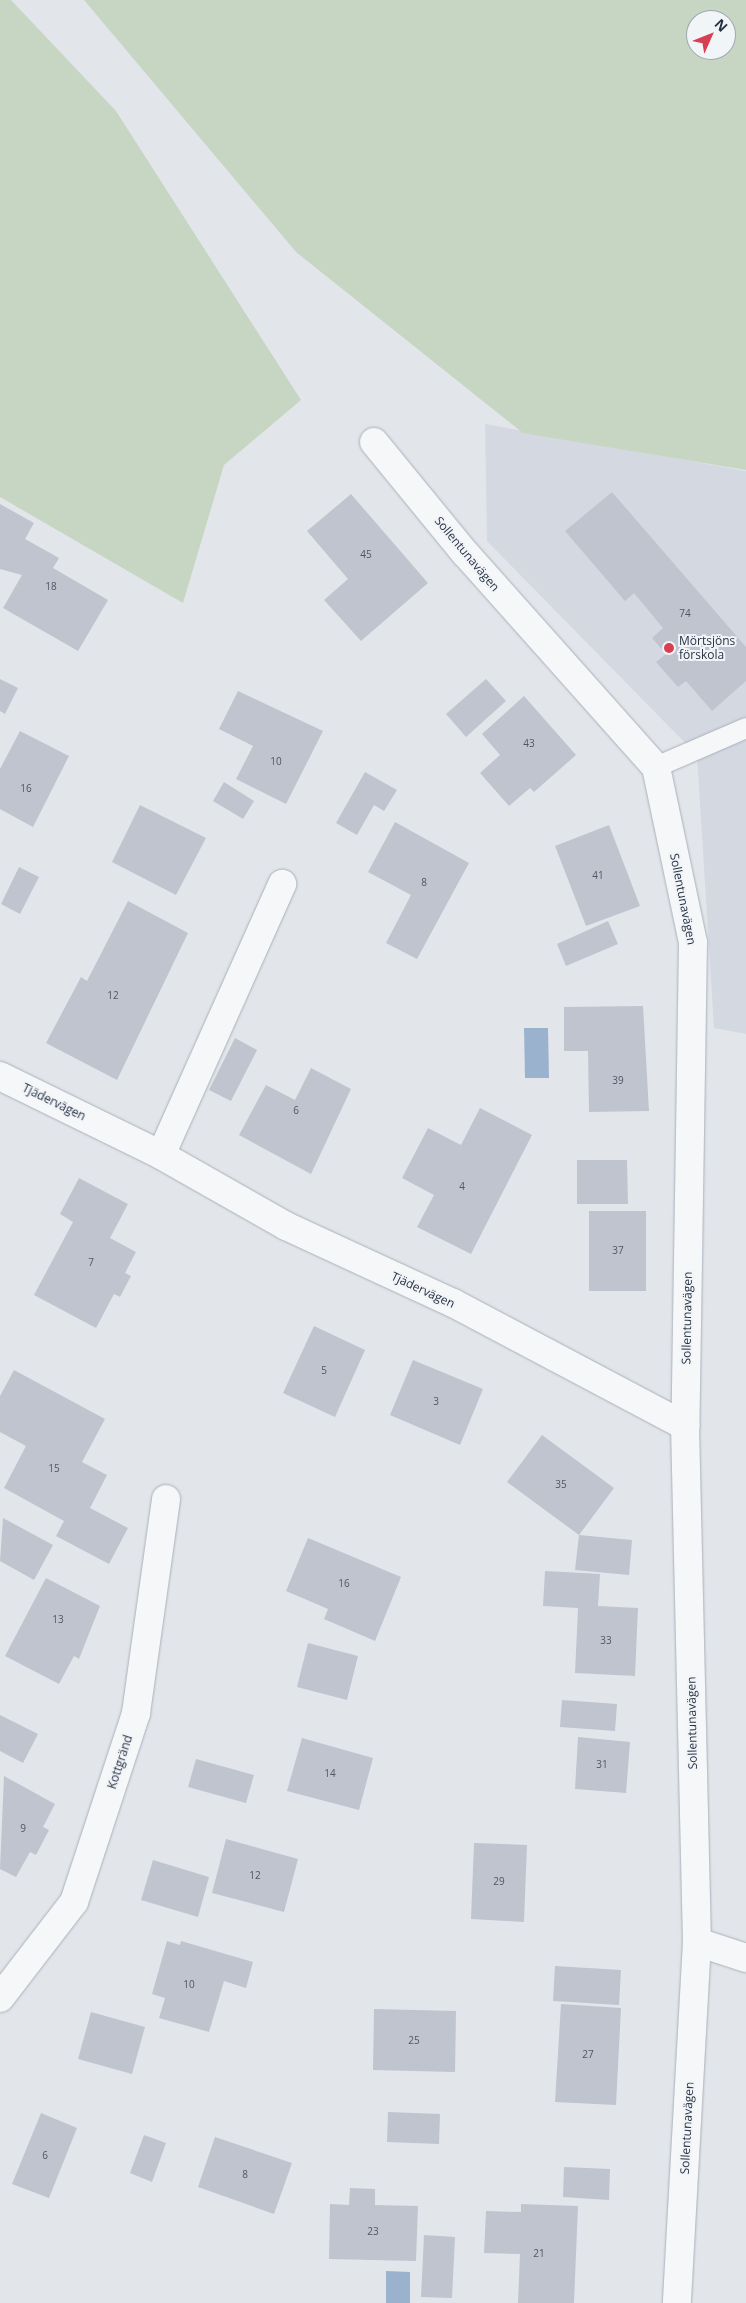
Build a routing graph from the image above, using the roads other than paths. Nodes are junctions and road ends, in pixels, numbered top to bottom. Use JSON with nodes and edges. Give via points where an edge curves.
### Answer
{"nodes":[{"id":1,"x":374,"y":442,"type":"dead end"},
{"id":2,"x":746,"y":728,"type":"edge"},
{"id":3,"x":656,"y":767,"type":"junction"},
{"id":4,"x":282,"y":884,"type":"dead end"},
{"id":5,"x":0,"y":1076,"type":"edge"},
{"id":6,"x":162,"y":1155,"type":"junction"},
{"id":7,"x":685,"y":1426,"type":"junction"},
{"id":8,"x":166,"y":1498,"type":"dead end"},
{"id":9,"x":697,"y":1942,"type":"junction"},
{"id":10,"x":746,"y":1958,"type":"edge"},
{"id":11,"x":0,"y":1998,"type":"edge"},
{"id":12,"x":676,"y":2303,"type":"edge"}],
"edges":[{"from":1,"to":3,"type":"street","name":"Sollentunavägen","via":[[464,553]]},
{"from":2,"to":3,"type":"lane"},
{"from":3,"to":7,"type":"street","name":"Sollentunavägen","via":[[693,942]]},
{"from":4,"to":6,"type":"street"},
{"from":5,"to":6,"type":"street","name":"Tjädervägen"},
{"from":6,"to":7,"type":"street","name":"Tjädervägen","via":[[286,1226],[453,1303]]},
{"from":7,"to":9,"type":"street","name":"Sollentunavägen"},
{"from":8,"to":11,"type":"street","name":"Kottgränd","via":[[136,1713],[74,1902]]},
{"from":9,"to":10,"type":"street"},
{"from":9,"to":12,"type":"street","name":"Sollentunavägen"}]}
